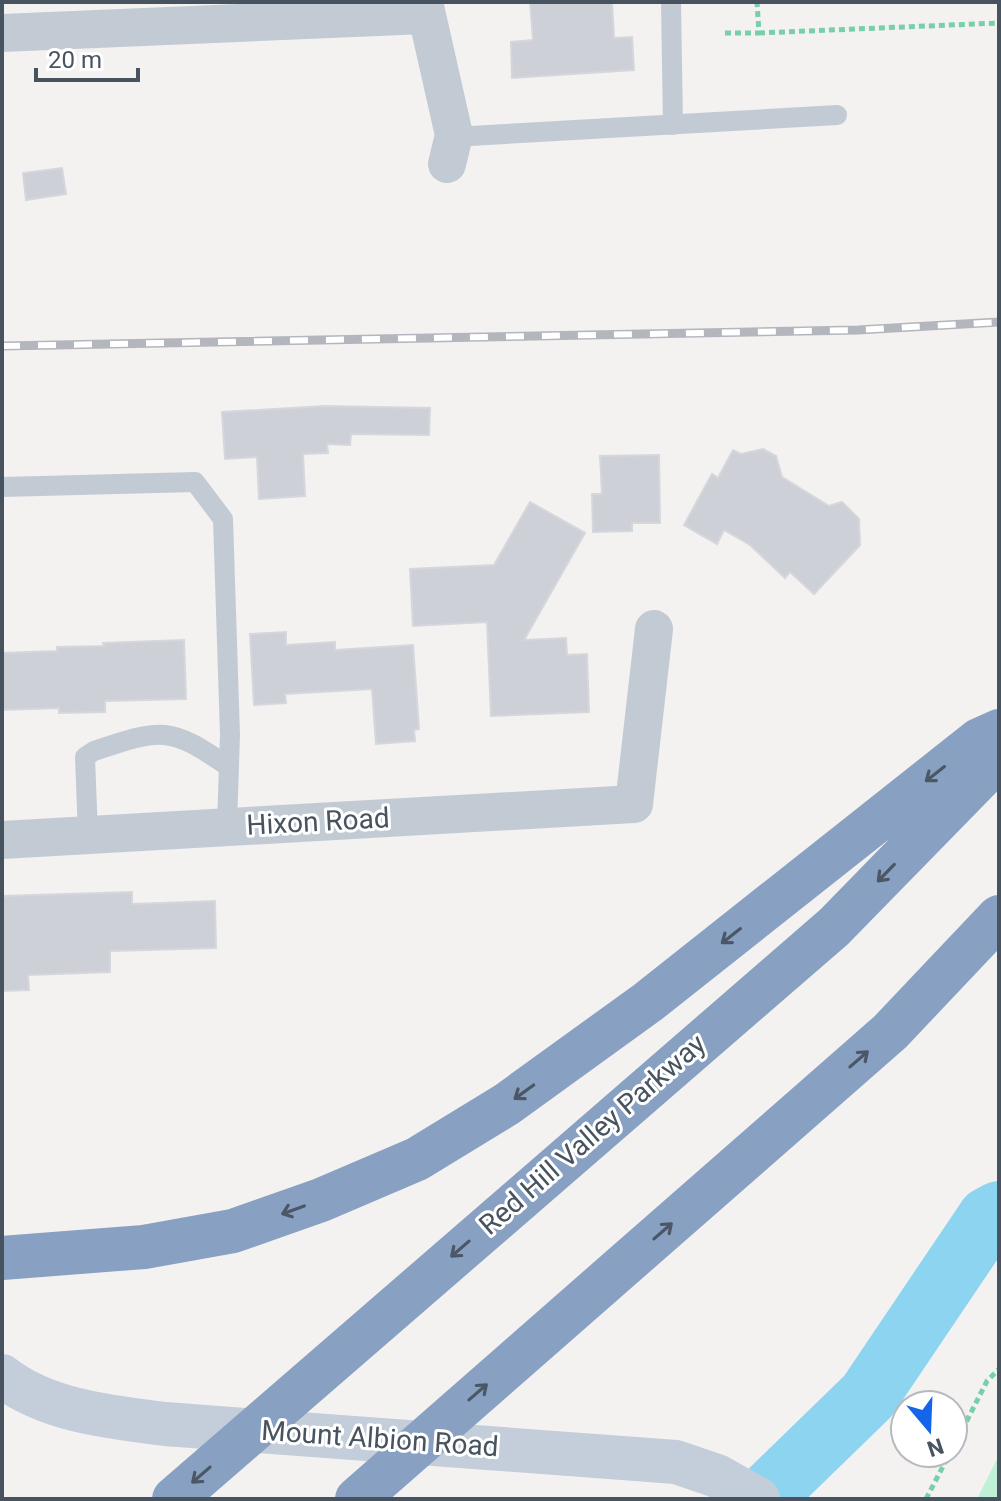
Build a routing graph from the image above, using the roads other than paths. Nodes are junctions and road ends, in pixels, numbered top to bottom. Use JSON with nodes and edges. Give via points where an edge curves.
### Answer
{"nodes":[{"id":1,"x":671,"y":2,"type":"edge"},
{"id":2,"x":430,"y":6,"type":"edge"},
{"id":3,"x":2,"y":33,"type":"edge"},
{"id":4,"x":837,"y":115,"type":"dead end"},
{"id":5,"x":673,"y":125,"type":"junction"},
{"id":6,"x":450,"y":151,"type":"joint"},
{"id":7,"x":2,"y":487,"type":"edge"},
{"id":8,"x":654,"y":629,"type":"dead end"},
{"id":9,"x":999,"y":731,"type":"edge"},
{"id":10,"x":999,"y":758,"type":"edge"},
{"id":11,"x":229,"y":767,"type":"junction"},
{"id":12,"x":227,"y":826,"type":"junction"},
{"id":13,"x":88,"y":835,"type":"junction"},
{"id":14,"x":2,"y":840,"type":"edge"},
{"id":15,"x":999,"y":917,"type":"edge"},
{"id":16,"x":2,"y":1258,"type":"edge"},
{"id":17,"x":2,"y":1376,"type":"edge"},
{"id":18,"x":174,"y":1499,"type":"edge"},
{"id":19,"x":357,"y":1499,"type":"edge"},
{"id":20,"x":758,"y":1499,"type":"edge"}],
"edges":[{"from":1,"to":5,"type":"lane"},
{"from":2,"to":3,"type":"street"},
{"from":2,"to":6,"type":"street"},
{"from":4,"to":5,"type":"lane"},
{"from":5,"to":6,"type":"lane"},
{"from":7,"to":11,"type":"lane","via":[[195,482],[223,519]]},
{"from":8,"to":12,"type":"street","name":"Hixon Road","via":[[634,804]]},
{"from":9,"to":16,"type":"highway","one_way":true,"via":[[979,740],[648,1002],[507,1104],[417,1159],[233,1231],[144,1247]]},
{"from":10,"to":18,"type":"highway","name":"Red Hill Valley Parkway","one_way":true,"via":[[834,927]]},
{"from":11,"to":12,"type":"lane"},
{"from":11,"to":13,"type":"lane","via":[[185,737],[159,733],[94,751],[85,757]]},
{"from":12,"to":13,"type":"street","name":"Hixon Road"},
{"from":13,"to":14,"type":"street","name":"Hixon Road"},
{"from":19,"to":15,"type":"highway","one_way":true,"via":[[890,1032]]},
{"from":17,"to":20,"type":"street","name":"Mount Albion Road","via":[[53,1402],[97,1415],[165,1424],[676,1462],[717,1476]]}]}
